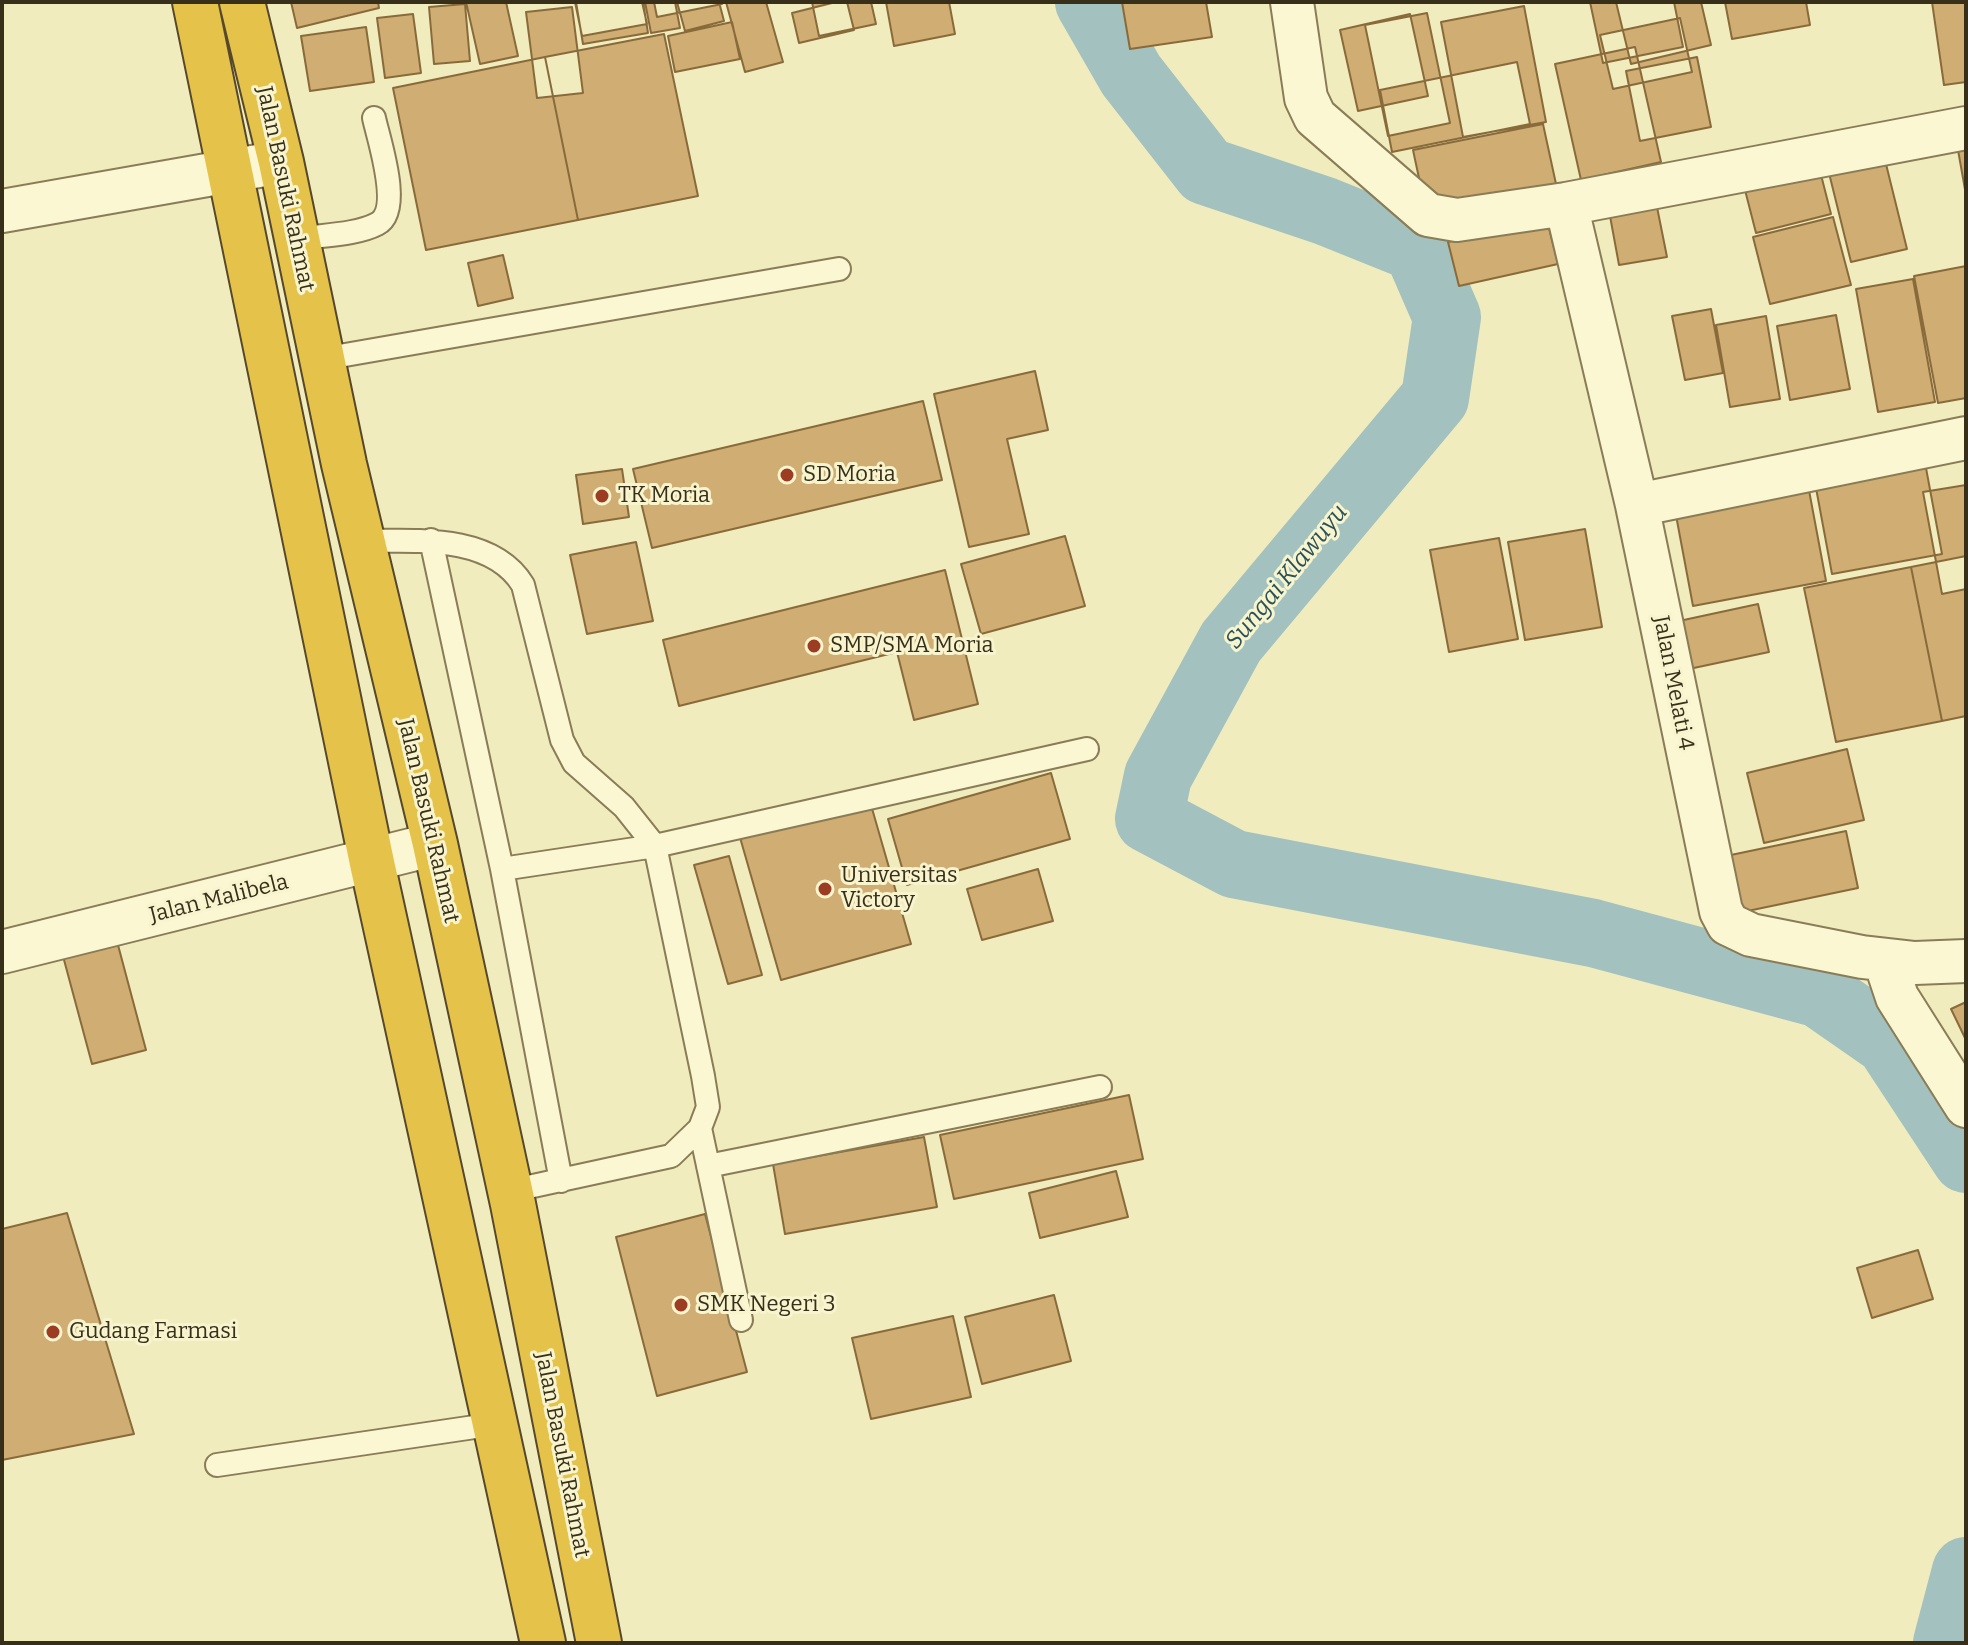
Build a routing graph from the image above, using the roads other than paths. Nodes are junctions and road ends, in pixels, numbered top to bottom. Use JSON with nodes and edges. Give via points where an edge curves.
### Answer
{"nodes":[{"id":1,"x":195,"y":2,"type":"edge"},
{"id":2,"x":242,"y":2,"type":"edge"},
{"id":3,"x":1292,"y":2,"type":"edge"},
{"id":4,"x":374,"y":118,"type":"dead end"},
{"id":5,"x":1966,"y":128,"type":"edge"},
{"id":6,"x":281,"y":162,"type":"junction"},
{"id":7,"x":230,"y":171,"type":"junction"},
{"id":8,"x":1566,"y":204,"type":"junction"},
{"id":9,"x":2,"y":211,"type":"edge"},
{"id":10,"x":298,"y":239,"type":"junction"},
{"id":11,"x":839,"y":269,"type":"dead end"},
{"id":12,"x":322,"y":359,"type":"junction"},
{"id":13,"x":1966,"y":438,"type":"edge"},
{"id":14,"x":1637,"y":505,"type":"junction"},
{"id":15,"x":431,"y":540,"type":"junction"},
{"id":16,"x":363,"y":541,"type":"junction"},
{"id":17,"x":1087,"y":749,"type":"dead end"},
{"id":18,"x":435,"y":844,"type":"junction"},
{"id":19,"x":655,"y":846,"type":"junction"},
{"id":20,"x":372,"y":863,"type":"junction"},
{"id":21,"x":502,"y":869,"type":"junction"},
{"id":22,"x":2,"y":952,"type":"edge"},
{"id":23,"x":1885,"y":961,"type":"junction"},
{"id":24,"x":1966,"y":961,"type":"edge"},
{"id":25,"x":1100,"y":1087,"type":"dead end"},
{"id":26,"x":1966,"y":1106,"type":"edge"},
{"id":27,"x":700,"y":1128,"type":"junction"},
{"id":28,"x":708,"y":1166,"type":"junction"},
{"id":29,"x":561,"y":1181,"type":"junction"},
{"id":30,"x":510,"y":1191,"type":"junction"},
{"id":31,"x":741,"y":1320,"type":"dead end"},
{"id":32,"x":495,"y":1424,"type":"junction"},
{"id":33,"x":217,"y":1465,"type":"dead end"},
{"id":34,"x":543,"y":1643,"type":"edge"},
{"id":35,"x":599,"y":1643,"type":"edge"}],
"edges":[{"from":1,"to":7,"type":"highway"},
{"from":2,"to":6,"type":"highway","name":"Jalan Basuki Rahmat"},
{"from":3,"to":8,"type":"street","via":[[1306,98],[1315,117],[1428,215],[1457,220]]},
{"from":4,"to":10,"type":"lane","via":[[391,201],[385,217],[371,226]]},
{"from":5,"to":8,"type":"street"},
{"from":6,"to":7,"type":"street"},
{"from":6,"to":10,"type":"highway","name":"Jalan Basuki Rahmat"},
{"from":7,"to":9,"type":"street"},
{"from":7,"to":20,"type":"highway"},
{"from":8,"to":14,"type":"street","name":"Jalan Melati 4"},
{"from":10,"to":12,"type":"highway","name":"Jalan Basuki Rahmat"},
{"from":11,"to":12,"type":"lane"},
{"from":12,"to":16,"type":"highway","name":"Jalan Basuki Rahmat"},
{"from":13,"to":14,"type":"street"},
{"from":14,"to":23,"type":"street","name":"Jalan Melati 4","via":[[1721,911],[1728,924],[1751,935]]},
{"from":15,"to":16,"type":"lane"},
{"from":15,"to":19,"type":"lane","via":[[484,554],[517,574],[562,740],[574,763],[632,816]]},
{"from":15,"to":21,"type":"lane"},
{"from":16,"to":18,"type":"highway","name":"Jalan Basuki Rahmat"},
{"from":17,"to":19,"type":"lane"},
{"from":18,"to":20,"type":"street","name":"Jalan Malibela"},
{"from":18,"to":30,"type":"highway","name":"Jalan Basuki Rahmat"},
{"from":19,"to":21,"type":"lane"},
{"from":19,"to":27,"type":"lane","via":[[708,1107]]},
{"from":20,"to":22,"type":"street","name":"Jalan Malibela"},
{"from":20,"to":32,"type":"highway"},
{"from":21,"to":29,"type":"lane"},
{"from":23,"to":24,"type":"street","name":"Jalan Melati 4"},
{"from":23,"to":26,"type":"street","via":[[1897,997]]},
{"from":25,"to":28,"type":"lane"},
{"from":27,"to":28,"type":"lane"},
{"from":27,"to":29,"type":"lane","via":[[671,1156]]},
{"from":28,"to":31,"type":"lane"},
{"from":29,"to":30,"type":"lane"},
{"from":30,"to":35,"type":"highway","name":"Jalan Basuki Rahmat"},
{"from":32,"to":33,"type":"lane"},
{"from":32,"to":34,"type":"highway"}]}
